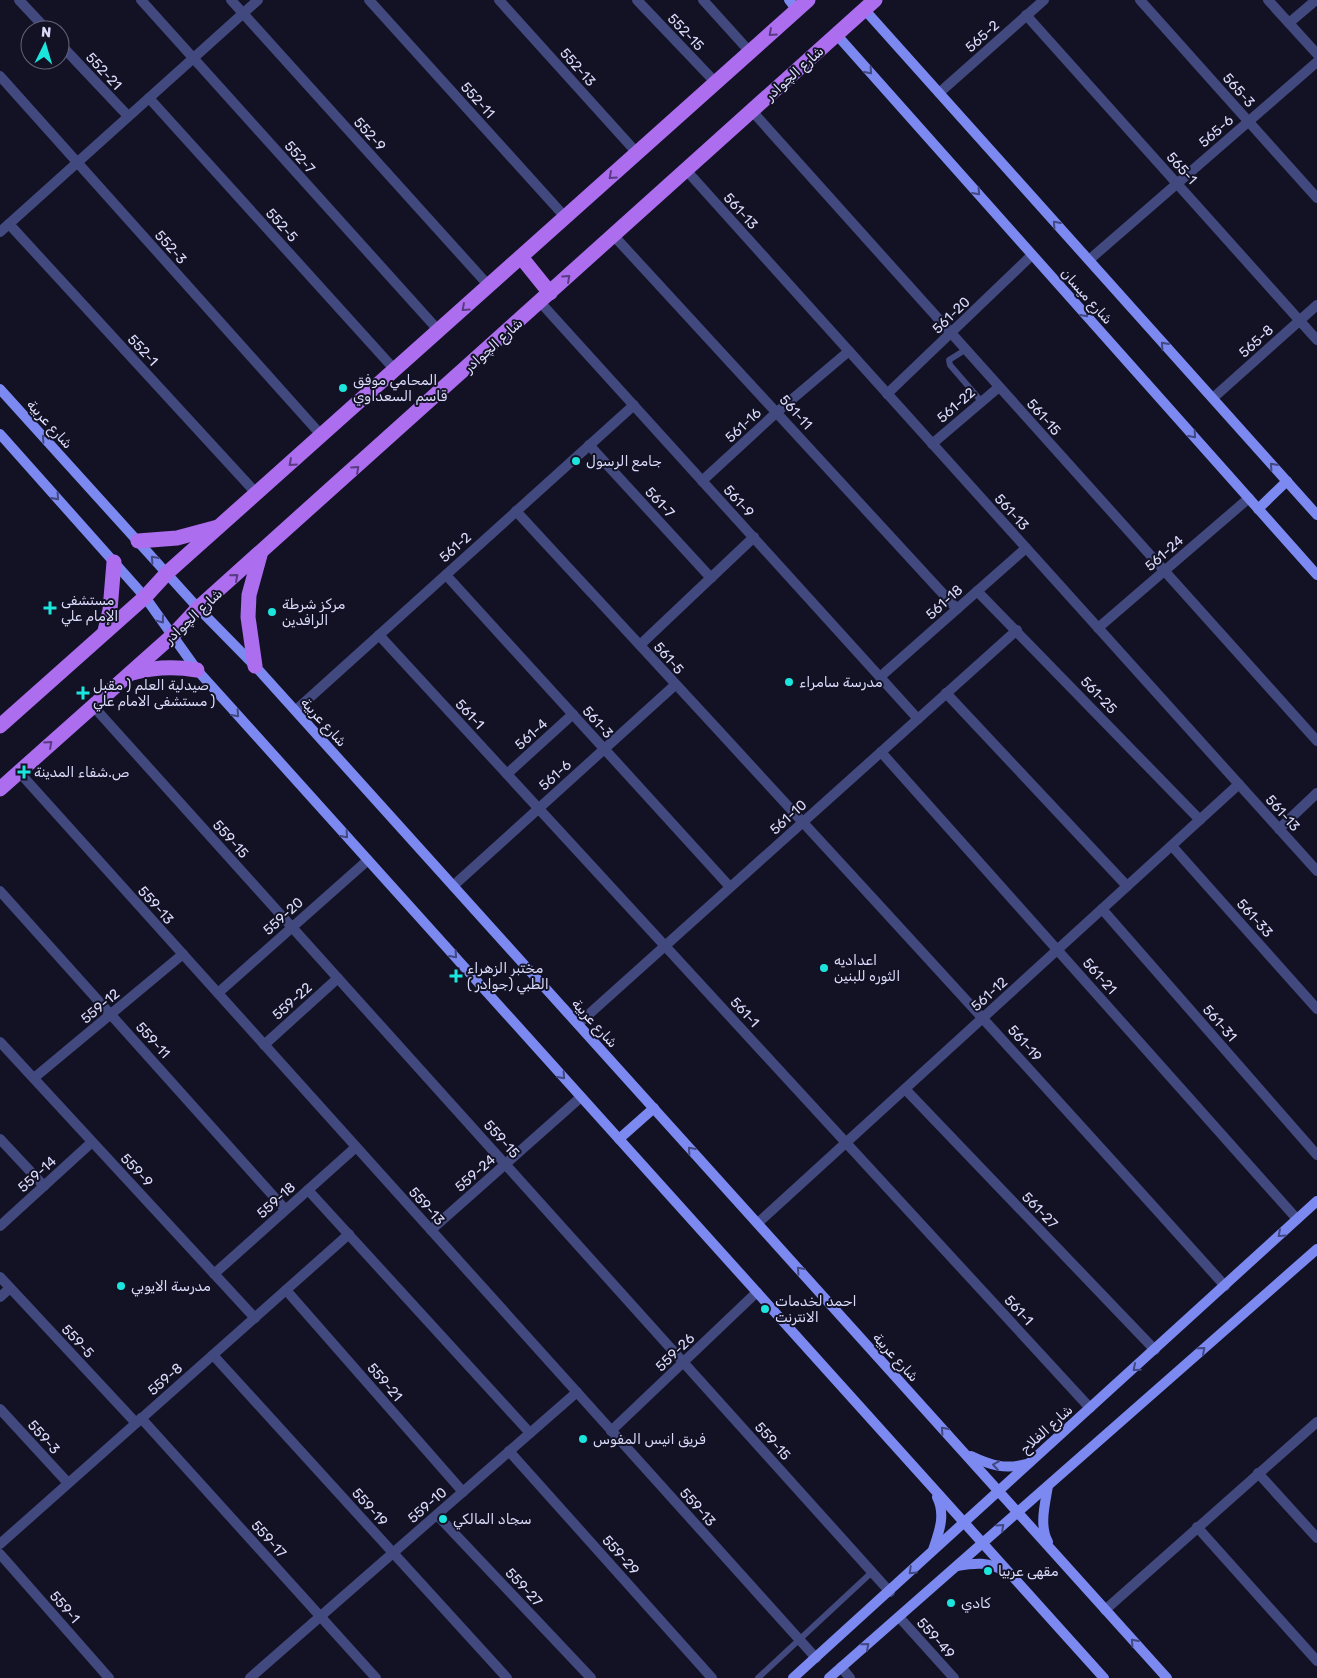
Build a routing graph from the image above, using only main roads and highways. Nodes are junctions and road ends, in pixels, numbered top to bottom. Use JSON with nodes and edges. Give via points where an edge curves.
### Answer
{"nodes":[{"id":1,"x":798,"y":3,"type":"edge"},
{"id":2,"x":869,"y":5,"type":"edge"},
{"id":3,"x":836,"y":34,"type":"junction"},
{"id":4,"x":521,"y":258,"type":"junction"},
{"id":5,"x":545,"y":297,"type":"junction"},
{"id":6,"x":0,"y":388,"type":"edge"},
{"id":7,"x":0,"y":434,"type":"edge"},
{"id":8,"x":1287,"y":482,"type":"junction"},
{"id":9,"x":1258,"y":509,"type":"junction"},
{"id":10,"x":1317,"y":515,"type":"edge"},
{"id":11,"x":222,"y":526,"type":"junction"},
{"id":12,"x":138,"y":541,"type":"junction"},
{"id":13,"x":260,"y":555,"type":"junction"},
{"id":14,"x":114,"y":562,"type":"junction"},
{"id":15,"x":167,"y":573,"type":"junction"},
{"id":16,"x":1317,"y":575,"type":"edge"},
{"id":17,"x":145,"y":597,"type":"junction"},
{"id":18,"x":198,"y":608,"type":"junction"},
{"id":19,"x":105,"y":631,"type":"junction"},
{"id":20,"x":173,"y":635,"type":"junction"},
{"id":21,"x":255,"y":666,"type":"junction"},
{"id":22,"x":197,"y":670,"type":"junction"},
{"id":23,"x":128,"y":674,"type":"junction"},
{"id":24,"x":0,"y":726,"type":"edge"},
{"id":25,"x":0,"y":789,"type":"edge"},
{"id":26,"x":654,"y":1108,"type":"junction"},
{"id":27,"x":619,"y":1139,"type":"junction"},
{"id":28,"x":1317,"y":1201,"type":"edge"},
{"id":29,"x":1317,"y":1249,"type":"edge"},
{"id":30,"x":965,"y":1454,"type":"junction"},
{"id":31,"x":1029,"y":1463,"type":"junction"},
{"id":32,"x":1048,"y":1486,"type":"junction"},
{"id":33,"x":932,"y":1487,"type":"junction"},
{"id":34,"x":999,"y":1491,"type":"junction"},
{"id":35,"x":1018,"y":1512,"type":"junction"},
{"id":36,"x":963,"y":1522,"type":"junction"},
{"id":37,"x":982,"y":1543,"type":"junction"},
{"id":38,"x":933,"y":1551,"type":"junction"},
{"id":39,"x":1055,"y":1554,"type":"junction"},
{"id":40,"x":956,"y":1566,"type":"junction"},
{"id":41,"x":1013,"y":1578,"type":"junction"},
{"id":42,"x":794,"y":1678,"type":"edge"},
{"id":43,"x":829,"y":1678,"type":"edge"},
{"id":44,"x":1104,"y":1678,"type":"edge"},
{"id":45,"x":1167,"y":1678,"type":"edge"}],
"edges":[{"from":1,"to":4,"type":"main road","one_way":true,"via":[[750,52]]},
{"from":2,"to":3,"type":"main road","name":"شارع الچوادر"},
{"from":8,"to":2,"type":"main road","name":"شارع ميسان","one_way":true,"via":[[939,93]]},
{"from":5,"to":3,"type":"main road","name":"شارع الچوادر","one_way":true},
{"from":3,"to":9,"type":"main road","name":"شارع ميسان","one_way":true},
{"from":4,"to":5,"type":"main road"},
{"from":4,"to":11,"type":"main road","one_way":true},
{"from":13,"to":5,"type":"main road","name":"شارع الچوادر","one_way":true},
{"from":12,"to":6,"type":"main road","name":"شارع عربية","one_way":true},
{"from":7,"to":14,"type":"main road","one_way":true},
{"from":8,"to":9,"type":"main road"},
{"from":8,"to":10,"type":"main road","name":"شارع ميسان"},
{"from":9,"to":16,"type":"main road","name":"شارع ميسان"},
{"from":11,"to":12,"type":"main road","via":[[177,538]]},
{"from":11,"to":15,"type":"main road"},
{"from":15,"to":12,"type":"main road","name":"شارع عربية","one_way":true},
{"from":18,"to":13,"type":"main road","name":"شارع الچوادر","one_way":true},
{"from":13,"to":21,"type":"main road","via":[[249,595],[248,617]]},
{"from":14,"to":17,"type":"main road"},
{"from":14,"to":19,"type":"main road"},
{"from":15,"to":17,"type":"main road"},
{"from":15,"to":18,"type":"main road","name":"شارع عربية"},
{"from":17,"to":19,"type":"main road"},
{"from":17,"to":20,"type":"main road","one_way":true},
{"from":18,"to":20,"type":"main road","name":"شارع الچوادر"},
{"from":18,"to":21,"type":"main road","name":"شارع عربية"},
{"from":19,"to":24,"type":"main road"},
{"from":20,"to":22,"type":"main road"},
{"from":20,"to":23,"type":"main road","name":"شارع الچوادر"},
{"from":21,"to":26,"type":"main road","name":"شارع عربية"},
{"from":22,"to":23,"type":"main road","via":[[177,666]]},
{"from":22,"to":27,"type":"main road","one_way":true},
{"from":25,"to":23,"type":"main road","name":"شارع الچوادر","one_way":true},
{"from":26,"to":27,"type":"main road"},
{"from":30,"to":26,"type":"main road","name":"شارع عربية","one_way":true},
{"from":27,"to":33,"type":"main road"},
{"from":28,"to":31,"type":"main road","name":"شارع الفلاح","one_way":true},
{"from":32,"to":29,"type":"main road","one_way":true},
{"from":31,"to":30,"type":"main road","one_way":true,"via":[[1014,1468],[991,1466]]},
{"from":30,"to":34,"type":"main road","name":"شارع عربية"},
{"from":31,"to":34,"type":"main road","name":"شارع الفلاح"},
{"from":32,"to":35,"type":"main road"},
{"from":32,"to":39,"type":"main road","via":[[1044,1535]]},
{"from":33,"to":36,"type":"main road"},
{"from":33,"to":38,"type":"main road","via":[[942,1507]]},
{"from":34,"to":35,"type":"main road","name":"شارع عربية"},
{"from":34,"to":36,"type":"main road","name":"شارع الفلاح"},
{"from":37,"to":35,"type":"main road","one_way":true},
{"from":35,"to":39,"type":"main road","name":"شارع عربية"},
{"from":36,"to":37,"type":"main road"},
{"from":36,"to":38,"type":"main road","name":"شارع الفلاح"},
{"from":37,"to":40,"type":"main road"},
{"from":37,"to":41,"type":"main road"},
{"from":38,"to":42,"type":"main road","name":"شارع الفلاح","one_way":true},
{"from":45,"to":39,"type":"main road","name":"شارع عربية","one_way":true},
{"from":40,"to":41,"type":"main road","via":[[977,1562],[998,1567]]},
{"from":43,"to":40,"type":"main road","one_way":true},
{"from":41,"to":44,"type":"main road"}]}
